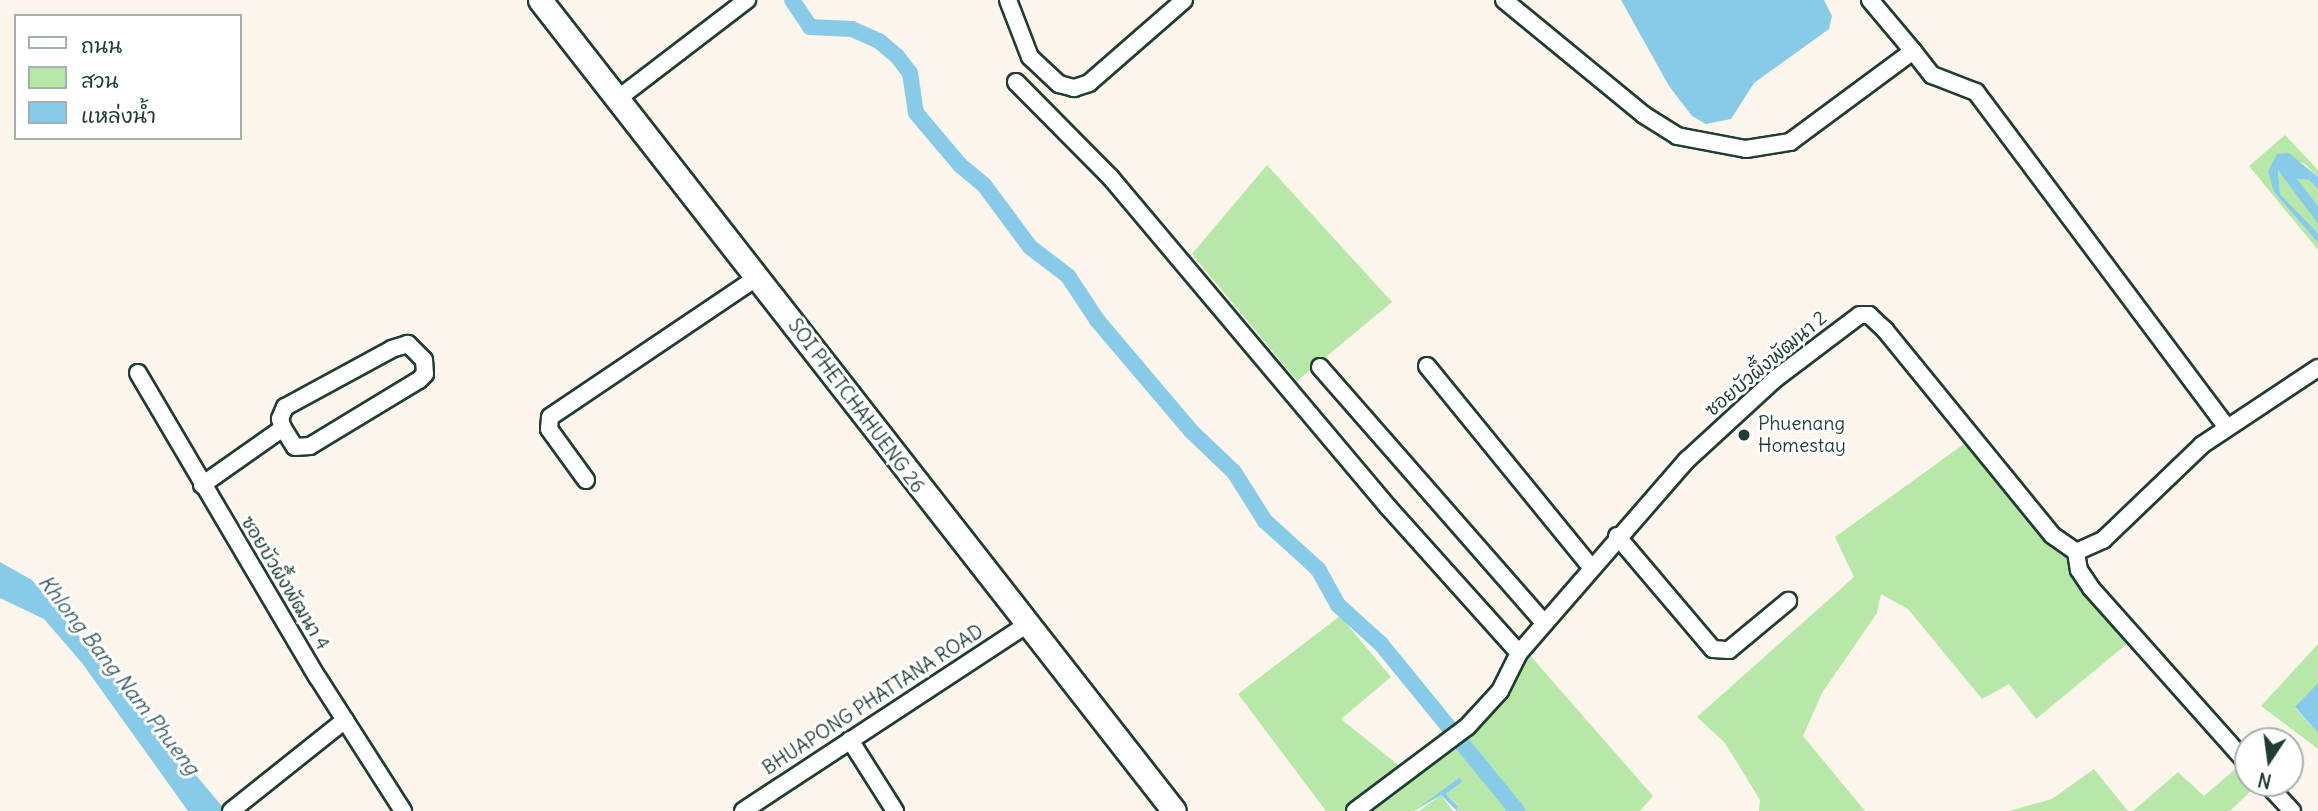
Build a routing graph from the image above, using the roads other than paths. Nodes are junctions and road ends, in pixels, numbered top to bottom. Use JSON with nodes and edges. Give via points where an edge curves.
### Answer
{"nodes":[{"id":1,"x":540,"y":0,"type":"edge"},
{"id":2,"x":747,"y":0,"type":"edge"},
{"id":3,"x":1008,"y":0,"type":"edge"},
{"id":4,"x":1184,"y":0,"type":"edge"},
{"id":5,"x":1504,"y":0,"type":"edge"},
{"id":6,"x":1870,"y":0,"type":"edge"},
{"id":7,"x":1913,"y":51,"type":"junction"},
{"id":8,"x":1016,"y":82,"type":"dead end"},
{"id":9,"x":620,"y":97,"type":"junction"},
{"id":10,"x":759,"y":276,"type":"junction"},
{"id":11,"x":1427,"y":366,"type":"dead end"},
{"id":12,"x":1320,"y":367,"type":"dead end"},
{"id":13,"x":2318,"y":368,"type":"edge"},
{"id":14,"x":138,"y":373,"type":"dead end"},
{"id":15,"x":283,"y":428,"type":"junction"},
{"id":16,"x":2227,"y":428,"type":"junction"},
{"id":17,"x":586,"y":480,"type":"dead end"},
{"id":18,"x":202,"y":485,"type":"junction"},
{"id":19,"x":1617,"y":536,"type":"junction"},
{"id":20,"x":2076,"y":552,"type":"junction"},
{"id":21,"x":1591,"y":567,"type":"junction"},
{"id":22,"x":1788,"y":601,"type":"dead end"},
{"id":23,"x":1544,"y":623,"type":"junction"},
{"id":24,"x":1026,"y":625,"type":"junction"},
{"id":25,"x":1519,"y":653,"type":"junction"},
{"id":26,"x":345,"y":720,"type":"junction"},
{"id":27,"x":850,"y":740,"type":"junction"},
{"id":28,"x":2234,"y":748,"type":"edge"},
{"id":29,"x":2279,"y":797,"type":"edge"},
{"id":30,"x":231,"y":811,"type":"edge"},
{"id":31,"x":403,"y":811,"type":"edge"},
{"id":32,"x":743,"y":811,"type":"edge"},
{"id":33,"x":895,"y":811,"type":"edge"},
{"id":34,"x":1174,"y":811,"type":"edge"},
{"id":35,"x":1355,"y":811,"type":"edge"},
{"id":36,"x":2292,"y":811,"type":"edge"}],
"edges":[{"from":1,"to":9,"type":"street","name":"SOI PHETCHAHUENG 26"},
{"from":2,"to":9,"type":"street"},
{"from":3,"to":4,"type":"street","via":[[1030,57],[1059,84],[1074,88],[1089,83]]},
{"from":5,"to":7,"type":"street","via":[[1644,116],[1677,136],[1746,149],[1790,142]]},
{"from":6,"to":7,"type":"street"},
{"from":7,"to":16,"type":"street","via":[[1933,75],[1976,92]]},
{"from":8,"to":25,"type":"street","via":[[1111,178],[1388,507]]},
{"from":9,"to":10,"type":"street","name":"SOI PHETCHAHUENG 26"},
{"from":10,"to":17,"type":"street","via":[[550,416],[549,429]]},
{"from":10,"to":24,"type":"street","name":"SOI PHETCHAHUENG 26"},
{"from":11,"to":21,"type":"street"},
{"from":12,"to":23,"type":"street"},
{"from":13,"to":16,"type":"street"},
{"from":14,"to":18,"type":"street","name":"ซอยบัวผึ้งพัฒนา 4"},
{"from":15,"to":15,"type":"street","via":[[280,419],[285,407],[392,349],[408,344],[424,360],[425,374],[419,380],[310,446],[295,447]]},
{"from":15,"to":18,"type":"street"},
{"from":16,"to":20,"type":"street","via":[[2168,473],[2103,540]]},
{"from":18,"to":26,"type":"street","name":"ซอยบัวผึ้งพัฒนา 4"},
{"from":19,"to":20,"type":"street","name":"ซอยบัวผึ้งพัฒนา 2","via":[[1686,460],[1775,379],[1860,315],[1869,315],[2052,536]]},
{"from":19,"to":21,"type":"street","name":"ซอยบัวผึ้งพัฒนา 2"},
{"from":19,"to":22,"type":"street","via":[[1713,649],[1729,650]]},
{"from":20,"to":28,"type":"street","via":[[2079,570],[2091,589]]},
{"from":21,"to":23,"type":"street","name":"ซอยบัวผึ้งพัฒนา 2"},
{"from":23,"to":25,"type":"street","name":"ซอยบัวผึ้งพัฒนา 2"},
{"from":24,"to":27,"type":"street","name":"BHUAPONG PHATTANA ROAD"},
{"from":24,"to":34,"type":"street","name":"SOI PHETCHAHUENG 26"},
{"from":25,"to":35,"type":"street","name":"ซอยบัวผึ้งพัฒนา 2","via":[[1500,691],[1467,727]]},
{"from":26,"to":30,"type":"street"},
{"from":26,"to":31,"type":"street","name":"ซอยบัวผึ้งพัฒนา 4"},
{"from":27,"to":32,"type":"street","name":"BHUAPONG PHATTANA ROAD"},
{"from":27,"to":33,"type":"street"},
{"from":29,"to":36,"type":"street"}]}
